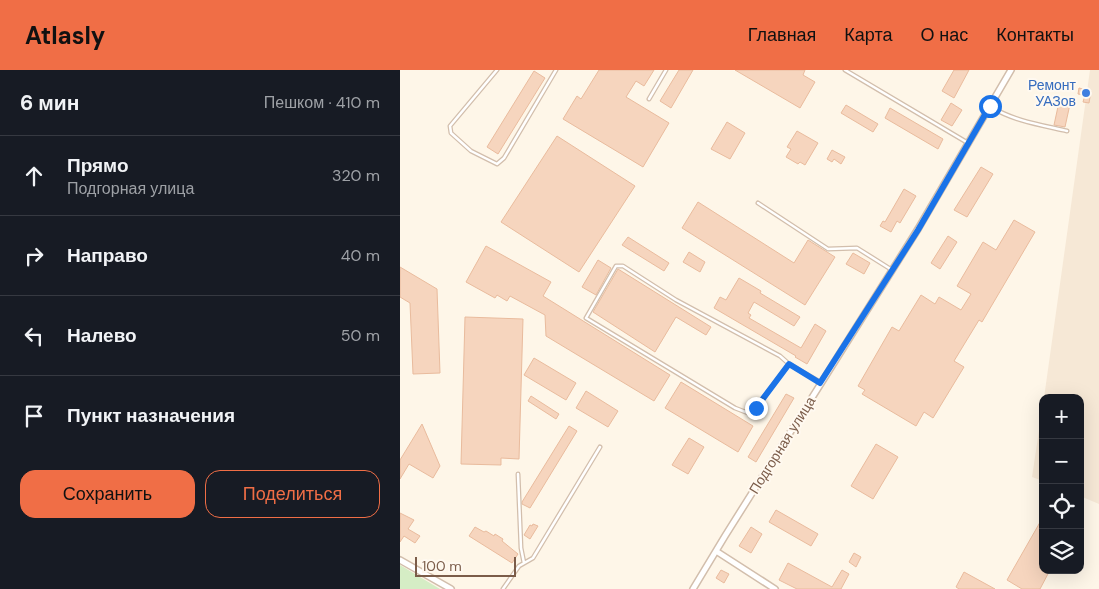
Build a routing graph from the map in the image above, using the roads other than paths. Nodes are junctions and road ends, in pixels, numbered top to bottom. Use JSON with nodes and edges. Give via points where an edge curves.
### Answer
{"nodes":[{"id":1,"x":496,"y":70,"type":"edge"},
{"id":2,"x":556,"y":70,"type":"edge"},
{"id":3,"x":666,"y":70,"type":"edge"},
{"id":4,"x":845,"y":70,"type":"edge"},
{"id":5,"x":1011,"y":70,"type":"edge"},
{"id":6,"x":650,"y":99,"type":"dead end"},
{"id":7,"x":990,"y":106,"type":"junction"},
{"id":8,"x":1067,"y":131,"type":"dead end"},
{"id":9,"x":968,"y":143,"type":"junction"},
{"id":10,"x":758,"y":203,"type":"dead end"},
{"id":11,"x":892,"y":270,"type":"junction"},
{"id":12,"x":789,"y":364,"type":"junction"},
{"id":13,"x":820,"y":383,"type":"junction"},
{"id":14,"x":600,"y":447,"type":"dead end"},
{"id":15,"x":518,"y":474,"type":"dead end"},
{"id":16,"x":716,"y":551,"type":"junction"},
{"id":17,"x":400,"y":560,"type":"edge"},
{"id":18,"x":524,"y":563,"type":"junction"},
{"id":19,"x":451,"y":589,"type":"edge"},
{"id":20,"x":503,"y":589,"type":"edge"},
{"id":21,"x":693,"y":589,"type":"edge"},
{"id":22,"x":775,"y":589,"type":"edge"}],
"edges":[{"from":1,"to":2,"type":"lane","via":[[450,126],[451,133],[471,151],[496,164],[504,158]]},
{"from":3,"to":6,"type":"lane"},
{"from":4,"to":9,"type":"lane"},
{"from":5,"to":7,"type":"street","name":"Подгорная улица"},
{"from":7,"to":8,"type":"lane","via":[[1003,114]]},
{"from":7,"to":9,"type":"street","name":"Подгорная улица"},
{"from":9,"to":11,"type":"street","name":"Подгорная улица"},
{"from":10,"to":11,"type":"lane","via":[[828,249],[857,248]]},
{"from":11,"to":13,"type":"street","name":"Подгорная улица"},
{"from":12,"to":12,"type":"lane","via":[[756,408],[748,413],[727,404],[586,318],[616,266],[623,266]]},
{"from":12,"to":13,"type":"lane"},
{"from":13,"to":16,"type":"street","name":"Подгорная улица"},
{"from":14,"to":18,"type":"lane","via":[[534,558]]},
{"from":15,"to":18,"type":"lane"},
{"from":16,"to":21,"type":"street","name":"Подгорная улица"},
{"from":16,"to":22,"type":"street"},
{"from":17,"to":19,"type":"street"},
{"from":18,"to":20,"type":"lane"}]}
